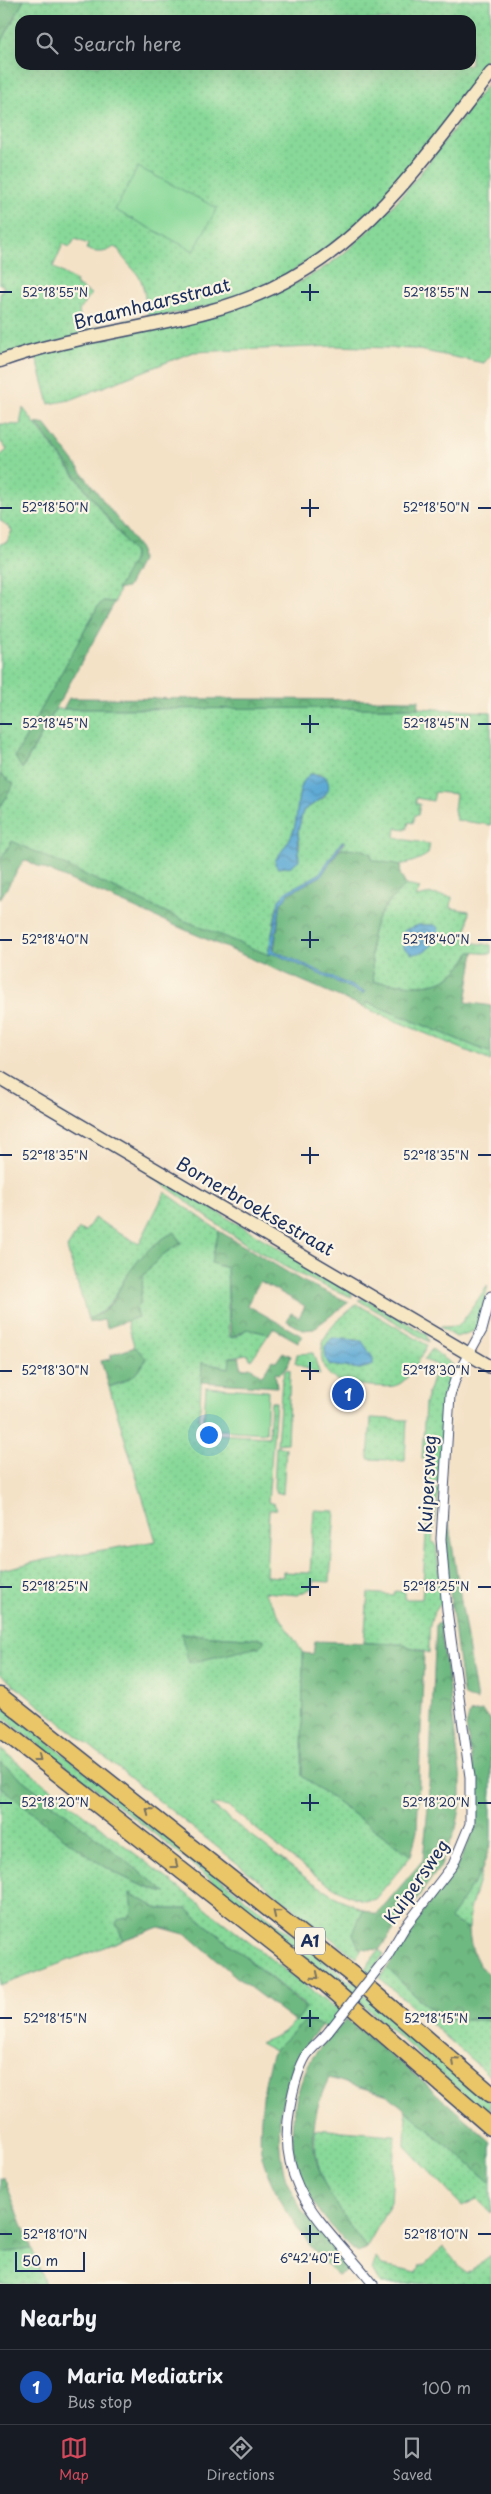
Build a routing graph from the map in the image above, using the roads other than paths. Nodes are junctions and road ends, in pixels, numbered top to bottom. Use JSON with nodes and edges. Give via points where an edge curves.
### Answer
{"nodes":[{"id":1,"x":491,"y":73,"type":"edge"},
{"id":2,"x":0,"y":361,"type":"edge"},
{"id":3,"x":0,"y":1078,"type":"edge"},
{"id":4,"x":491,"y":1296,"type":"edge"},
{"id":5,"x":468,"y":1353,"type":"junction"},
{"id":6,"x":491,"y":1367,"type":"edge"},
{"id":7,"x":0,"y":1696,"type":"edge"},
{"id":8,"x":0,"y":1728,"type":"edge"},
{"id":9,"x":491,"y":2094,"type":"edge"},
{"id":10,"x":491,"y":2128,"type":"edge"},
{"id":11,"x":372,"y":2284,"type":"edge"}],
"edges":[{"from":1,"to":2,"type":"street","name":"Braamhaarsstraat","via":[[394,196],[335,252],[310,267],[244,300],[210,311]]},
{"from":3,"to":5,"type":"street","name":"Bornerbroeksestraat"},
{"from":4,"to":5,"type":"street","name":"Kuipersweg","via":[[482,1330]]},
{"from":5,"to":6,"type":"street","name":"Bornerbroeksestraat"},
{"from":5,"to":11,"type":"street","name":"Kuipersweg","bridge":true,"via":[[450,1395],[441,1539],[447,1610],[470,1777],[470,1824],[453,1866],[405,1927],[387,1957],[307,2054],[298,2073],[287,2120],[289,2164],[295,2182],[319,2221]]},
{"from":9,"to":7,"type":"highway","number":"A1","one_way":true,"via":[[348,1971]]},
{"from":8,"to":10,"type":"highway","number":"A1","one_way":true,"via":[[326,1984]]}]}
